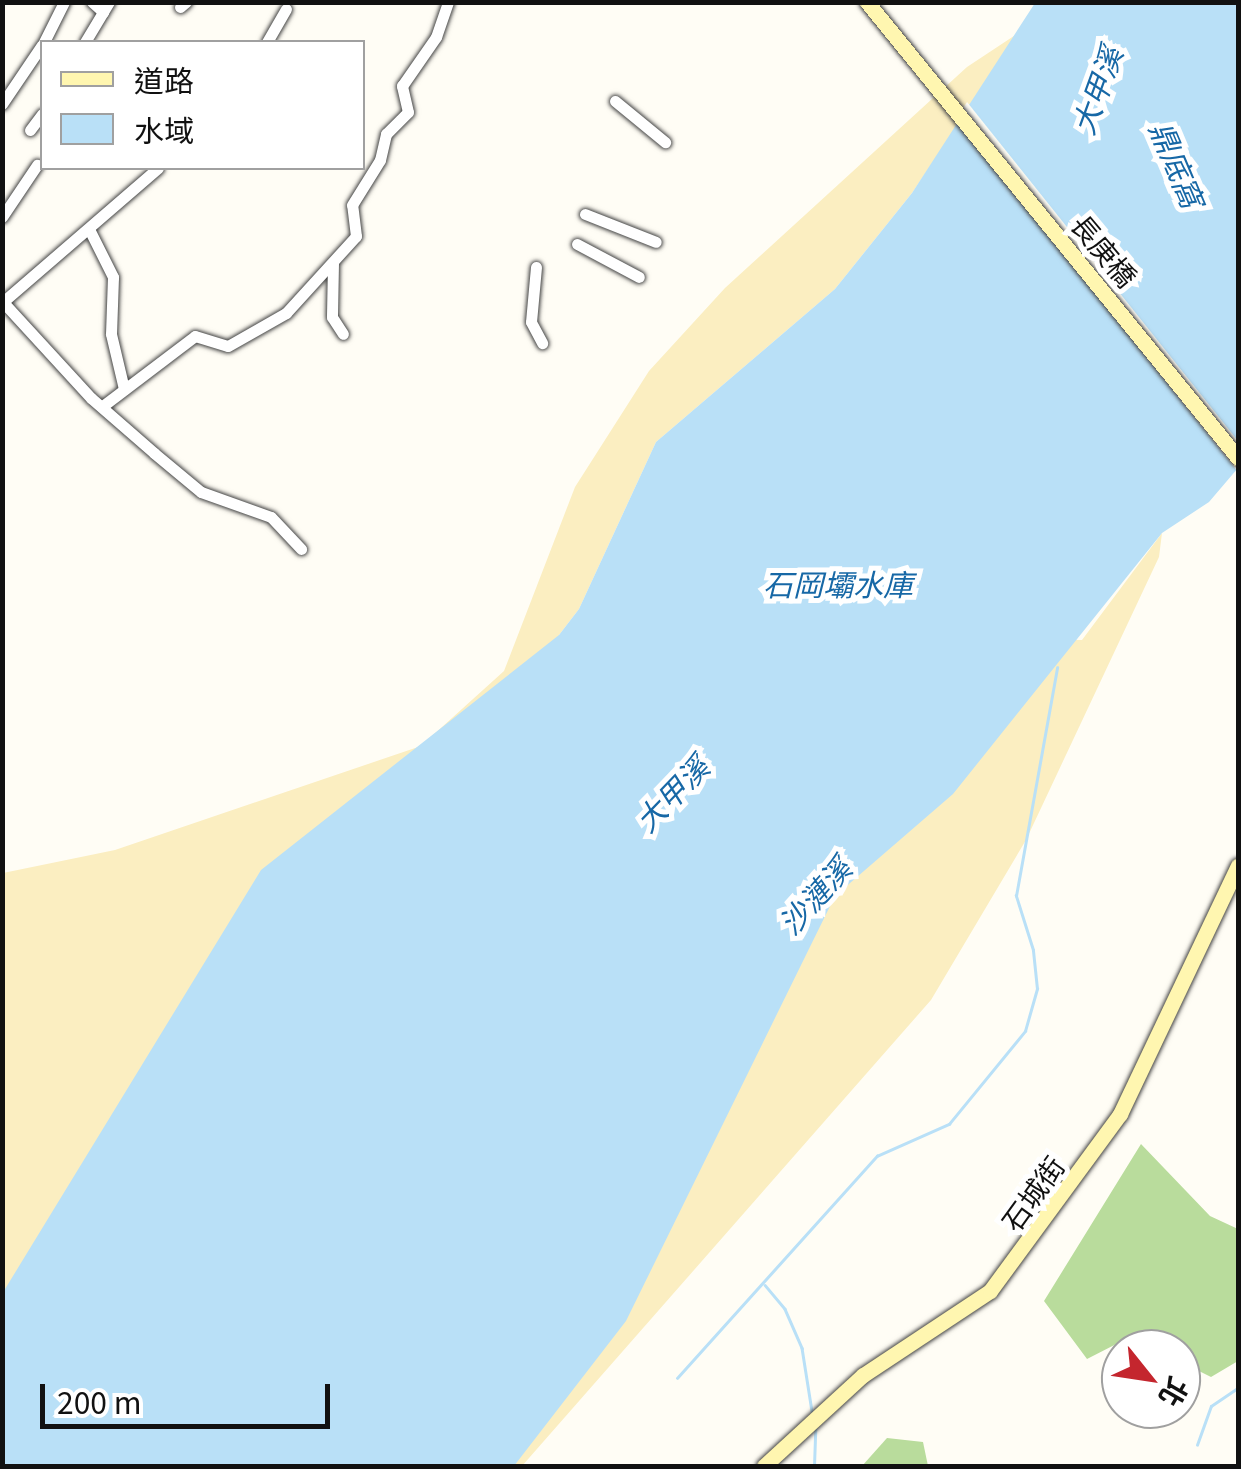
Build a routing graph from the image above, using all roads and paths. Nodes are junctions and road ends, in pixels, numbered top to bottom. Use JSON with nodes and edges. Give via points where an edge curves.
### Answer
{"nodes":[{"id":1,"x":64,"y":2,"type":"edge"},
{"id":2,"x":92,"y":2,"type":"edge"},
{"id":3,"x":448,"y":2,"type":"edge"},
{"id":4,"x":867,"y":2,"type":"edge"},
{"id":5,"x":106,"y":7,"type":"edge"},
{"id":6,"x":286,"y":9,"type":"dead end"},
{"id":7,"x":45,"y":40,"type":"edge"},
{"id":8,"x":85,"y":40,"type":"edge"},
{"id":9,"x":268,"y":40,"type":"edge"},
{"id":10,"x":40,"y":48,"type":"edge"},
{"id":11,"x":615,"y":102,"type":"dead end"},
{"id":12,"x":2,"y":104,"type":"edge"},
{"id":13,"x":40,"y":117,"type":"edge"},
{"id":14,"x":30,"y":130,"type":"dead end"},
{"id":15,"x":666,"y":142,"type":"dead end"},
{"id":16,"x":36,"y":165,"type":"dead end"},
{"id":17,"x":156,"y":170,"type":"edge"},
{"id":18,"x":585,"y":214,"type":"dead end"},
{"id":19,"x":2,"y":216,"type":"edge"},
{"id":20,"x":88,"y":228,"type":"junction"},
{"id":21,"x":656,"y":242,"type":"dead end"},
{"id":22,"x":577,"y":244,"type":"dead end"},
{"id":23,"x":333,"y":263,"type":"junction"},
{"id":24,"x":536,"y":267,"type":"dead end"},
{"id":25,"x":639,"y":277,"type":"dead end"},
{"id":26,"x":4,"y":300,"type":"edge"},
{"id":27,"x":344,"y":334,"type":"dead end"},
{"id":28,"x":542,"y":343,"type":"dead end"},
{"id":29,"x":124,"y":389,"type":"junction"},
{"id":30,"x":104,"y":405,"type":"junction"},
{"id":31,"x":1238,"y":458,"type":"edge"},
{"id":32,"x":301,"y":548,"type":"dead end"},
{"id":33,"x":1238,"y":866,"type":"edge"},
{"id":34,"x":764,"y":1466,"type":"edge"}],
"edges":[{"from":1,"to":7,"type":"street"},
{"from":2,"to":5,"type":"street"},
{"from":3,"to":23,"type":"street","via":[[400,92],[408,112],[386,134],[380,160],[350,210],[358,232]]},
{"from":4,"to":31,"type":"street","name":"長庚橋"},
{"from":5,"to":8,"type":"street"},
{"from":6,"to":9,"type":"street"},
{"from":10,"to":12,"type":"street"},
{"from":11,"to":15,"type":"street"},
{"from":13,"to":14,"type":"street"},
{"from":16,"to":19,"type":"street"},
{"from":17,"to":20,"type":"street"},
{"from":18,"to":21,"type":"street"},
{"from":20,"to":26,"type":"street"},
{"from":20,"to":29,"type":"street","via":[[114,277],[111,334]]},
{"from":22,"to":25,"type":"street"},
{"from":23,"to":27,"type":"street","via":[[332,317]]},
{"from":23,"to":29,"type":"street","via":[[286,314],[228,346],[195,336]]},
{"from":24,"to":28,"type":"street","via":[[530,322]]},
{"from":26,"to":30,"type":"street"},
{"from":29,"to":30,"type":"street"},
{"from":30,"to":32,"type":"street","via":[[201,492],[271,517]]},
{"from":33,"to":34,"type":"street","name":"石城街","via":[[1120,1114],[990,1291],[862,1375]]}]}
